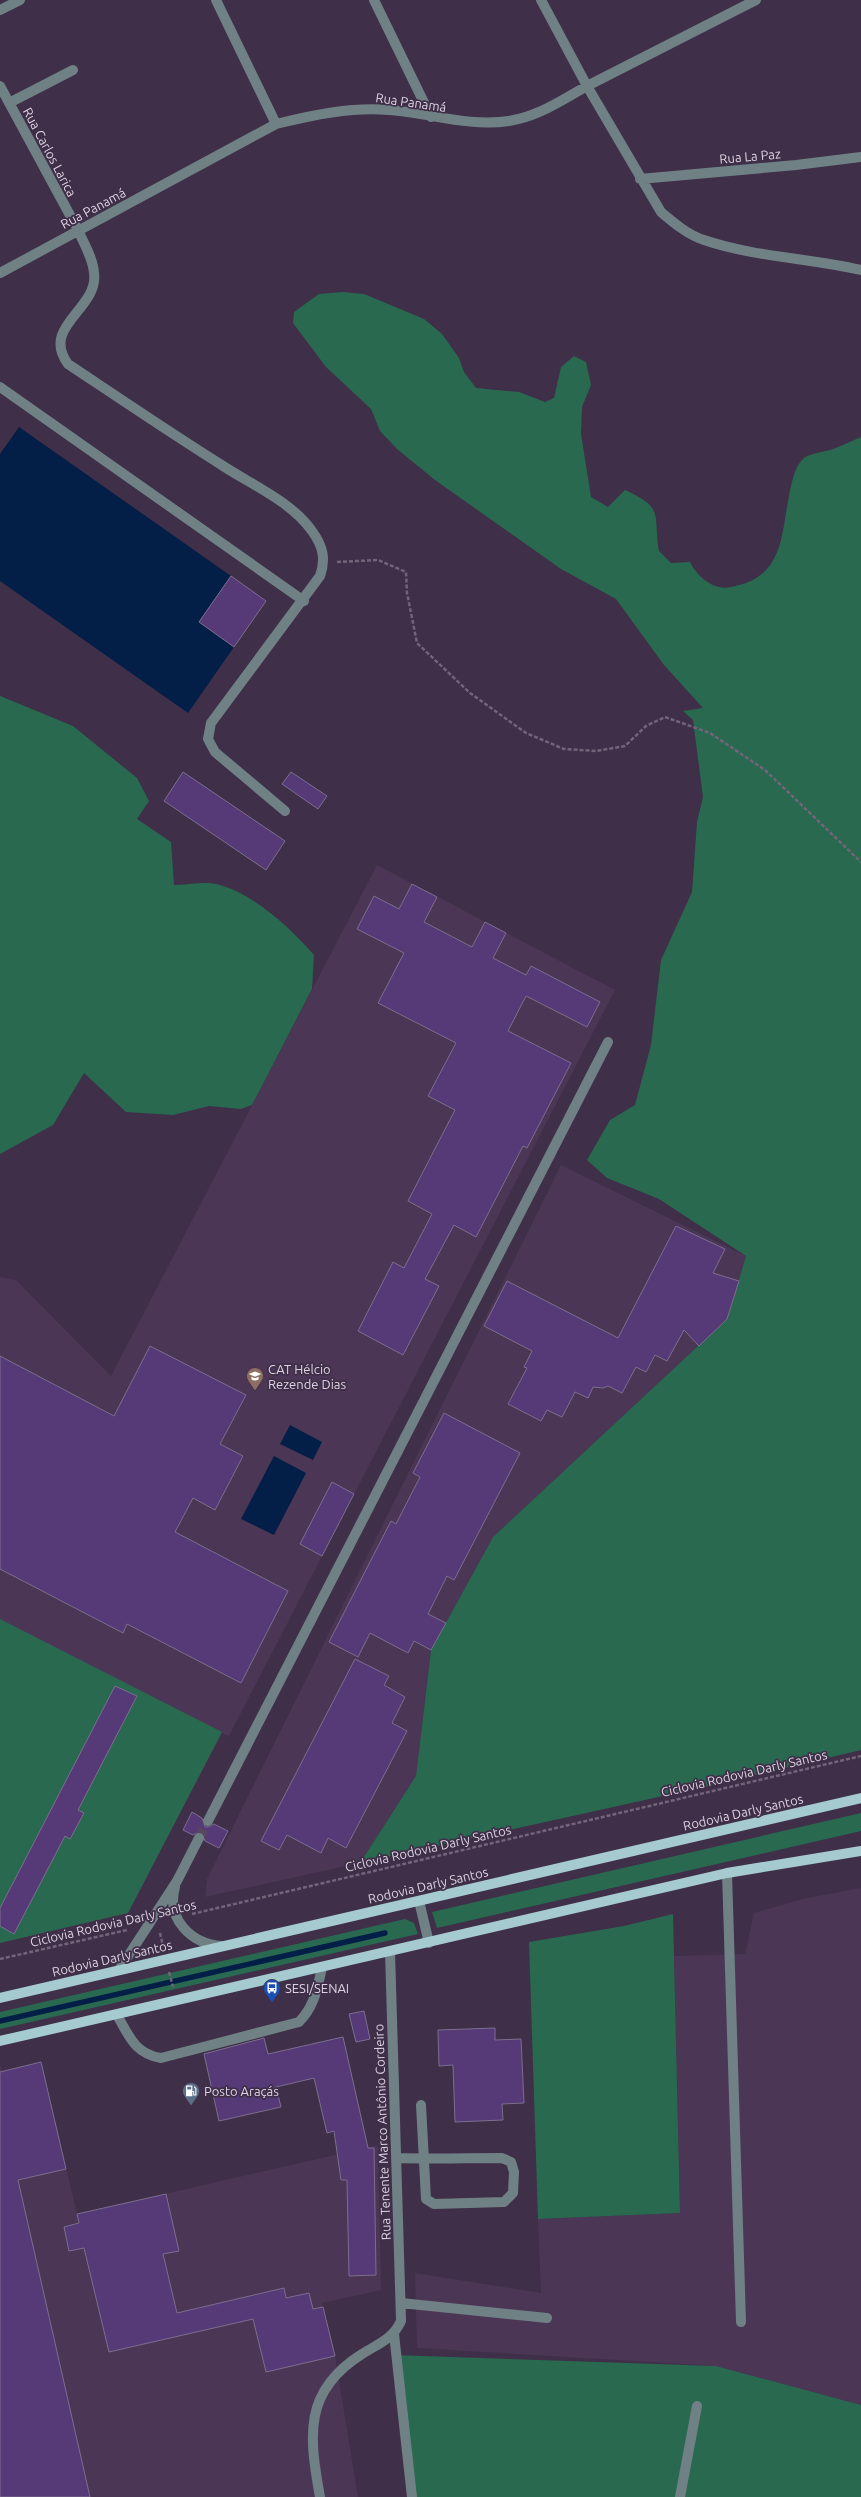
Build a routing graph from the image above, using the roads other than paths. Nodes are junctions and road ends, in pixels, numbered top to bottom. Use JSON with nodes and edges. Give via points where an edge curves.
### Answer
{"nodes":[{"id":1,"x":20,"y":0,"type":"edge"},
{"id":2,"x":216,"y":0,"type":"edge"},
{"id":3,"x":374,"y":0,"type":"edge"},
{"id":4,"x":541,"y":0,"type":"edge"},
{"id":5,"x":756,"y":0,"type":"edge"},
{"id":6,"x":0,"y":10,"type":"edge"},
{"id":7,"x":72,"y":70,"type":"dead end"},
{"id":8,"x":0,"y":86,"type":"edge"},
{"id":9,"x":587,"y":86,"type":"junction"},
{"id":10,"x":9,"y":103,"type":"junction"},
{"id":11,"x":431,"y":117,"type":"junction"},
{"id":12,"x":276,"y":124,"type":"junction"},
{"id":13,"x":861,"y":157,"type":"edge"},
{"id":14,"x":640,"y":179,"type":"junction"},
{"id":15,"x":78,"y":230,"type":"junction"},
{"id":16,"x":861,"y":270,"type":"edge"},
{"id":17,"x":0,"y":273,"type":"edge"},
{"id":18,"x":0,"y":387,"type":"edge"},
{"id":19,"x":304,"y":601,"type":"junction"},
{"id":20,"x":285,"y":811,"type":"dead end"},
{"id":21,"x":608,"y":1042,"type":"dead end"},
{"id":22,"x":861,"y":1798,"type":"edge"},
{"id":23,"x":208,"y":1821,"type":"tunnel mouth"},
{"id":24,"x":199,"y":1838,"type":"tunnel mouth"},
{"id":25,"x":861,"y":1851,"type":"edge"},
{"id":26,"x":727,"y":1874,"type":"junction"},
{"id":27,"x":177,"y":1881,"type":"junction"},
{"id":28,"x":419,"y":1901,"type":"junction"},
{"id":29,"x":429,"y":1943,"type":"junction"},
{"id":30,"x":222,"y":1946,"type":"junction"},
{"id":31,"x":390,"y":1952,"type":"junction"},
{"id":32,"x":322,"y":1968,"type":"junction"},
{"id":33,"x":119,"y":1970,"type":"junction"},
{"id":34,"x":0,"y":1998,"type":"edge"},
{"id":35,"x":117,"y":2014,"type":"junction"},
{"id":36,"x":0,"y":2041,"type":"edge"},
{"id":37,"x":421,"y":2105,"type":"dead end"},
{"id":38,"x":396,"y":2158,"type":"junction"},
{"id":39,"x":423,"y":2158,"type":"junction"},
{"id":40,"x":401,"y":2307,"type":"junction"},
{"id":41,"x":547,"y":2318,"type":"dead end"},
{"id":42,"x":741,"y":2322,"type":"dead end"},
{"id":43,"x":394,"y":2334,"type":"junction"},
{"id":44,"x":697,"y":2406,"type":"dead end"},
{"id":45,"x":320,"y":2497,"type":"edge"},
{"id":46,"x":412,"y":2497,"type":"edge"},
{"id":47,"x":680,"y":2497,"type":"edge"}],
"edges":[{"from":1,"to":6,"type":"street"},
{"from":2,"to":12,"type":"street"},
{"from":3,"to":11,"type":"street"},
{"from":4,"to":9,"type":"street"},
{"from":5,"to":9,"type":"street","name":"Rua Panamá"},
{"from":7,"to":10,"type":"street"},
{"from":8,"to":10,"type":"street","name":"Rua Carlos Larica"},
{"from":9,"to":11,"type":"street","name":"Rua Panamá","via":[[551,108],[527,118],[489,123]]},
{"from":9,"to":14,"type":"street"},
{"from":10,"to":15,"type":"street","name":"Rua Carlos Larica"},
{"from":11,"to":12,"type":"street","name":"Rua Panamá","via":[[366,109],[320,114]]},
{"from":12,"to":15,"type":"street","name":"Rua Panamá"},
{"from":13,"to":14,"type":"street","name":"Rua La Paz"},
{"from":14,"to":16,"type":"street","via":[[661,212],[679,228],[704,240],[745,250]]},
{"from":15,"to":17,"type":"street","name":"Rua Panamá"},
{"from":15,"to":19,"type":"street","name":"Rua Carlos Larica","via":[[95,274],[92,289],[60,338],[63,356],[68,364],[293,511],[312,531],[321,546],[324,562],[320,576]]},
{"from":18,"to":19,"type":"street"},
{"from":19,"to":20,"type":"street","via":[[211,723],[208,739],[215,752]]},
{"from":21,"to":23,"type":"street"},
{"from":22,"to":28,"type":"main road","name":"Rodovia Darly Santos"},
{"from":24,"to":27,"type":"street"},
{"from":25,"to":26,"type":"main road"},
{"from":26,"to":29,"type":"main road"},
{"from":26,"to":42,"type":"street"},
{"from":27,"to":30,"type":"street","via":[[173,1902],[186,1932],[207,1944]]},
{"from":27,"to":33,"type":"street"},
{"from":28,"to":29,"type":"street"},
{"from":28,"to":30,"type":"main road","name":"Rodovia Darly Santos"},
{"from":29,"to":31,"type":"main road"},
{"from":30,"to":33,"type":"main road","name":"Rodovia Darly Santos"},
{"from":31,"to":32,"type":"main road"},
{"from":31,"to":38,"type":"street","name":"Rua Tenente Marco Antônio Cordeiro"},
{"from":32,"to":35,"type":"main road"},
{"from":32,"to":35,"type":"street","via":[[315,2000],[299,2022],[161,2058],[149,2056],[137,2047]]},
{"from":33,"to":34,"type":"main road","name":"Rodovia Darly Santos"},
{"from":35,"to":36,"type":"main road"},
{"from":37,"to":39,"type":"street"},
{"from":38,"to":39,"type":"street"},
{"from":38,"to":40,"type":"street","name":"Rua Tenente Marco Antônio Cordeiro"},
{"from":39,"to":39,"type":"street","via":[[426,2199],[434,2204],[504,2202],[513,2193],[514,2172],[511,2162],[502,2158]]},
{"from":40,"to":41,"type":"street"},
{"from":40,"to":43,"type":"street","name":"Rua Tenente Marco Antônio Cordeiro","via":[[401,2321]]},
{"from":43,"to":45,"type":"street","via":[[337,2372],[315,2410],[311,2439]]},
{"from":43,"to":46,"type":"street"},
{"from":44,"to":47,"type":"street"}]}
